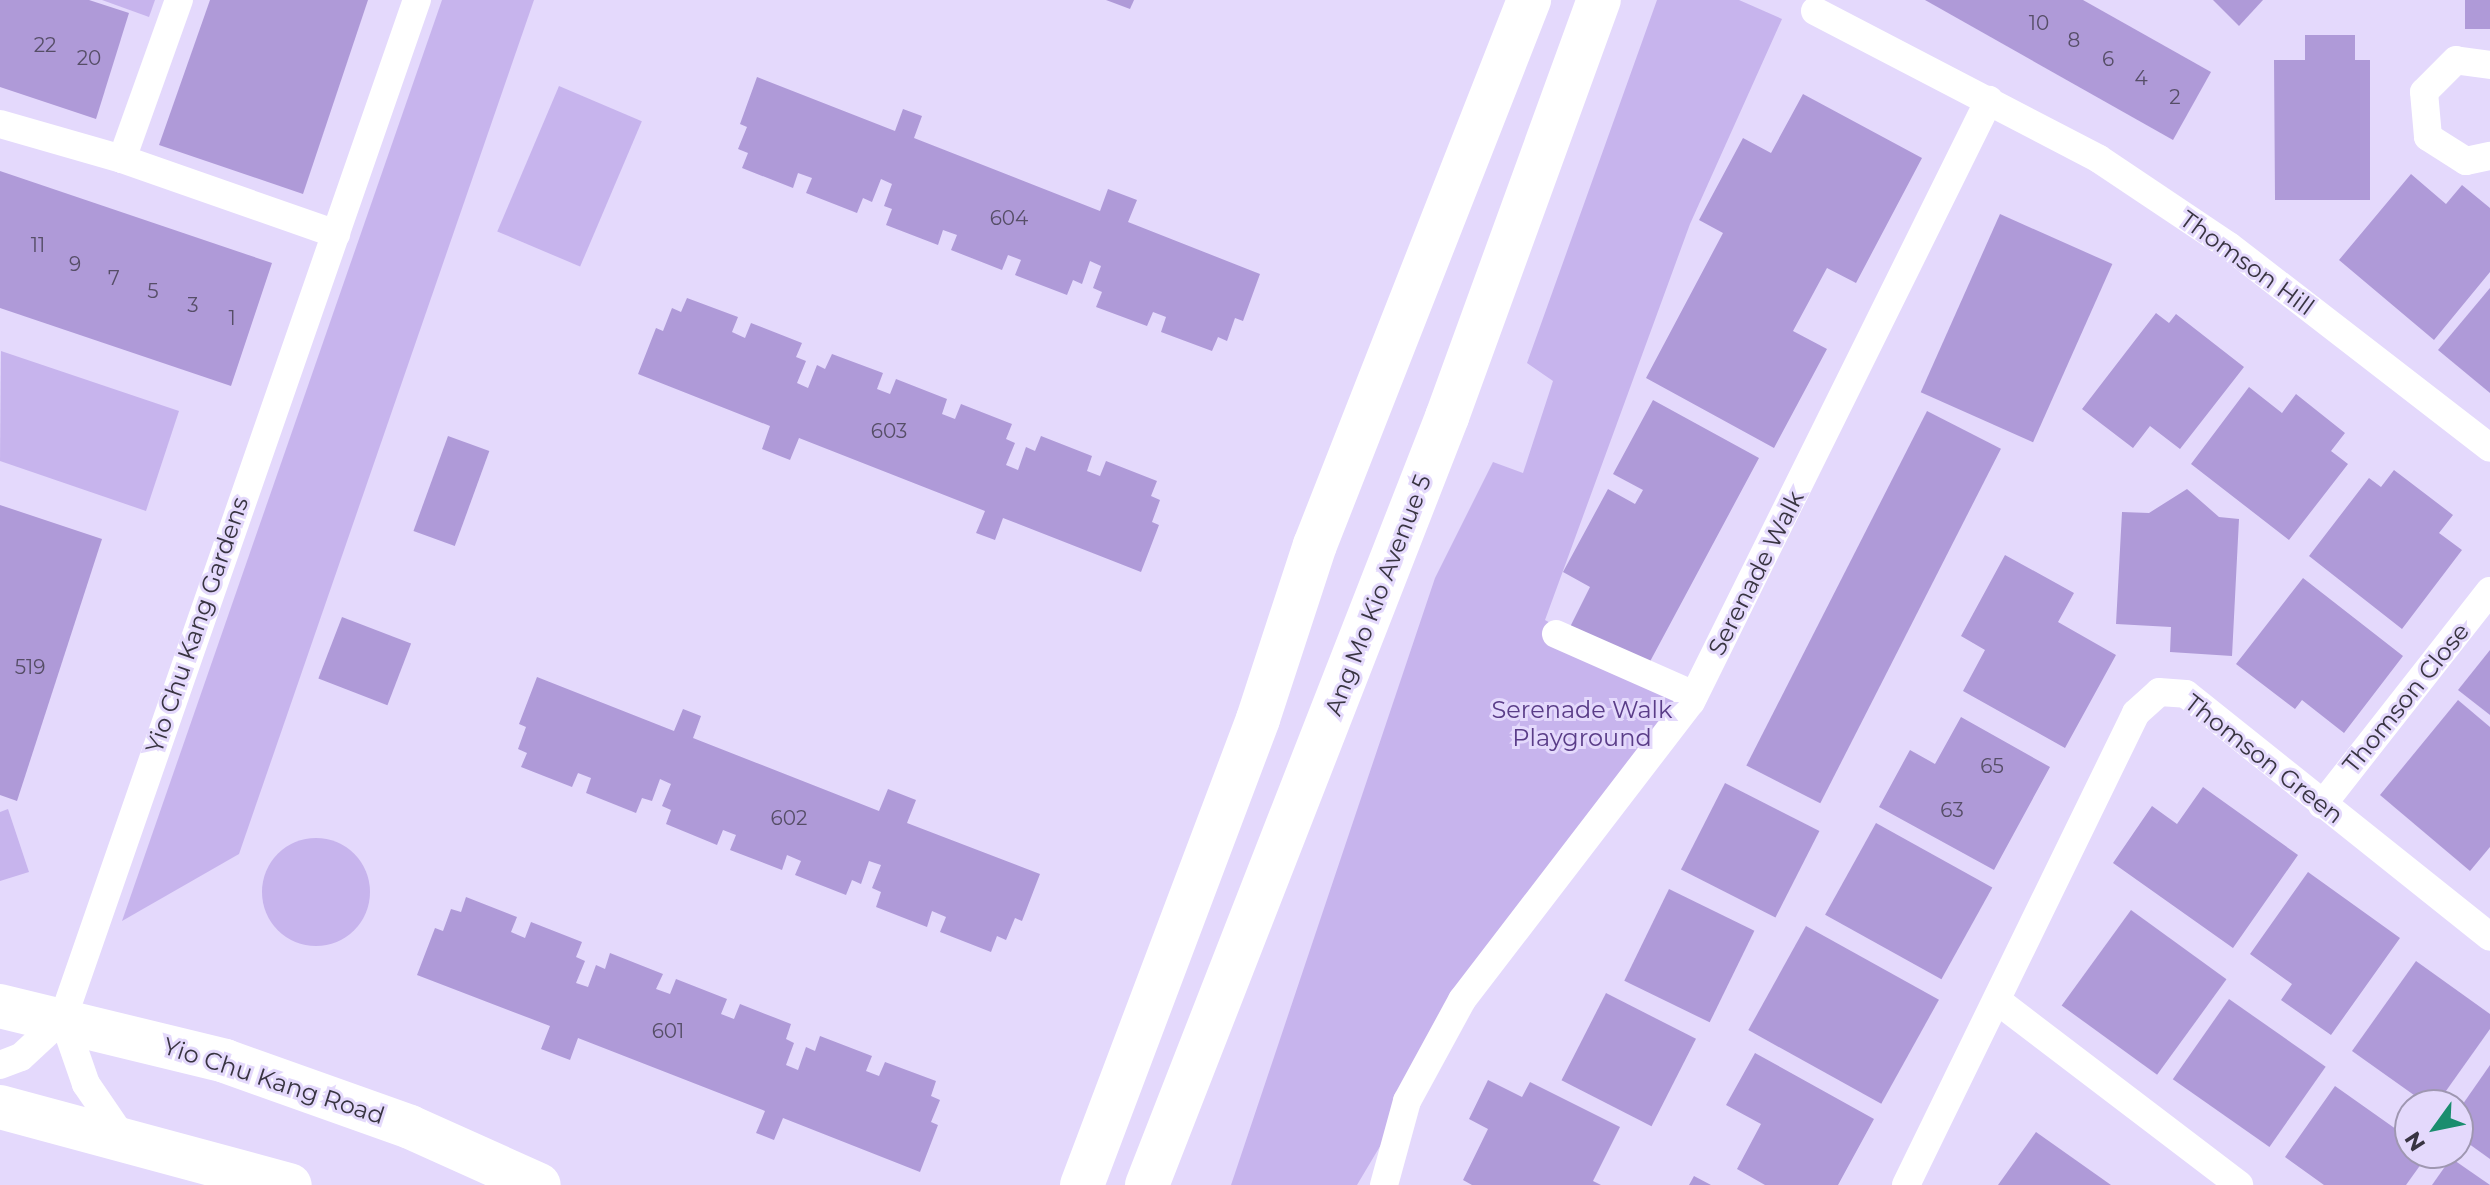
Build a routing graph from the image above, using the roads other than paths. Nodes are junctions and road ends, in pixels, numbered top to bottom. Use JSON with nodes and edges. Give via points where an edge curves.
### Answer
{"nodes":[{"id":1,"x":179,"y":0,"type":"edge"},
{"id":2,"x":417,"y":0,"type":"edge"},
{"id":3,"x":1529,"y":0,"type":"edge"},
{"id":4,"x":1599,"y":0,"type":"edge"},
{"id":5,"x":1815,"y":11,"type":"dead end"},
{"id":6,"x":2490,"y":65,"type":"edge"},
{"id":7,"x":1989,"y":100,"type":"junction"},
{"id":8,"x":0,"y":124,"type":"edge"},
{"id":9,"x":2490,"y":156,"type":"edge"},
{"id":10,"x":122,"y":159,"type":"junction"},
{"id":11,"x":336,"y":234,"type":"junction"},
{"id":12,"x":2490,"y":448,"type":"edge"},
{"id":13,"x":2490,"y":591,"type":"edge"},
{"id":14,"x":1556,"y":634,"type":"dead end"},
{"id":15,"x":1694,"y":695,"type":"junction"},
{"id":16,"x":2322,"y":805,"type":"junction"},
{"id":17,"x":2490,"y":937,"type":"edge"},
{"id":18,"x":1999,"y":1002,"type":"junction"},
{"id":19,"x":0,"y":1006,"type":"edge"},
{"id":20,"x":63,"y":1018,"type":"junction"},
{"id":21,"x":0,"y":1065,"type":"edge"},
{"id":22,"x":0,"y":1107,"type":"edge"},
{"id":23,"x":123,"y":1138,"type":"junction"},
{"id":24,"x":1090,"y":1170,"type":"edge"},
{"id":25,"x":290,"y":1185,"type":"edge"},
{"id":26,"x":539,"y":1185,"type":"edge"},
{"id":27,"x":1067,"y":1185,"type":"edge"},
{"id":28,"x":1147,"y":1185,"type":"edge"},
{"id":29,"x":1384,"y":1185,"type":"edge"},
{"id":30,"x":1906,"y":1185,"type":"edge"},
{"id":31,"x":2239,"y":1185,"type":"edge"}],
"edges":[{"from":1,"to":10,"type":"street"},
{"from":2,"to":11,"type":"street","name":"Yio Chu Kang Gardens"},
{"from":3,"to":24,"type":"main road","via":[[1315,545],[1258,719]]},
{"from":4,"to":28,"type":"main road","name":"Ang Mo Kio Avenue 5","via":[[1447,417]]},
{"from":5,"to":7,"type":"street"},
{"from":6,"to":9,"type":"street","via":[[2456,60],[2424,92],[2428,137],[2466,161]]},
{"from":7,"to":12,"type":"street","name":"Thomson Hill","via":[[2099,159],[2229,246]]},
{"from":7,"to":15,"type":"street","name":"Serenade Walk"},
{"from":8,"to":10,"type":"street"},
{"from":10,"to":11,"type":"street"},
{"from":11,"to":20,"type":"street","name":"Yio Chu Kang Gardens"},
{"from":13,"to":16,"type":"street","name":"Thomson Close"},
{"from":14,"to":15,"type":"street"},
{"from":15,"to":29,"type":"street","name":"Serenade Walk","via":[[1462,1000],[1407,1101]]},
{"from":16,"to":17,"type":"street","name":"Thomson Green"},
{"from":16,"to":18,"type":"street","name":"Thomson Green","via":[[2186,694],[2159,692],[2136,713]]},
{"from":18,"to":30,"type":"street","name":"Thomson Green"},
{"from":18,"to":31,"type":"street"},
{"from":19,"to":20,"type":"main road","name":"Yio Chu Kang Road"},
{"from":20,"to":21,"type":"street","name":"Yio Chu Kang Gardens","via":[[21,1057]]},
{"from":20,"to":23,"type":"street","via":[[86,1084]]},
{"from":20,"to":26,"type":"main road","name":"Yio Chu Kang Road","via":[[225,1061],[410,1127]]},
{"from":22,"to":23,"type":"main road"},
{"from":23,"to":25,"type":"main road"},
{"from":24,"to":27,"type":"main road"}]}
